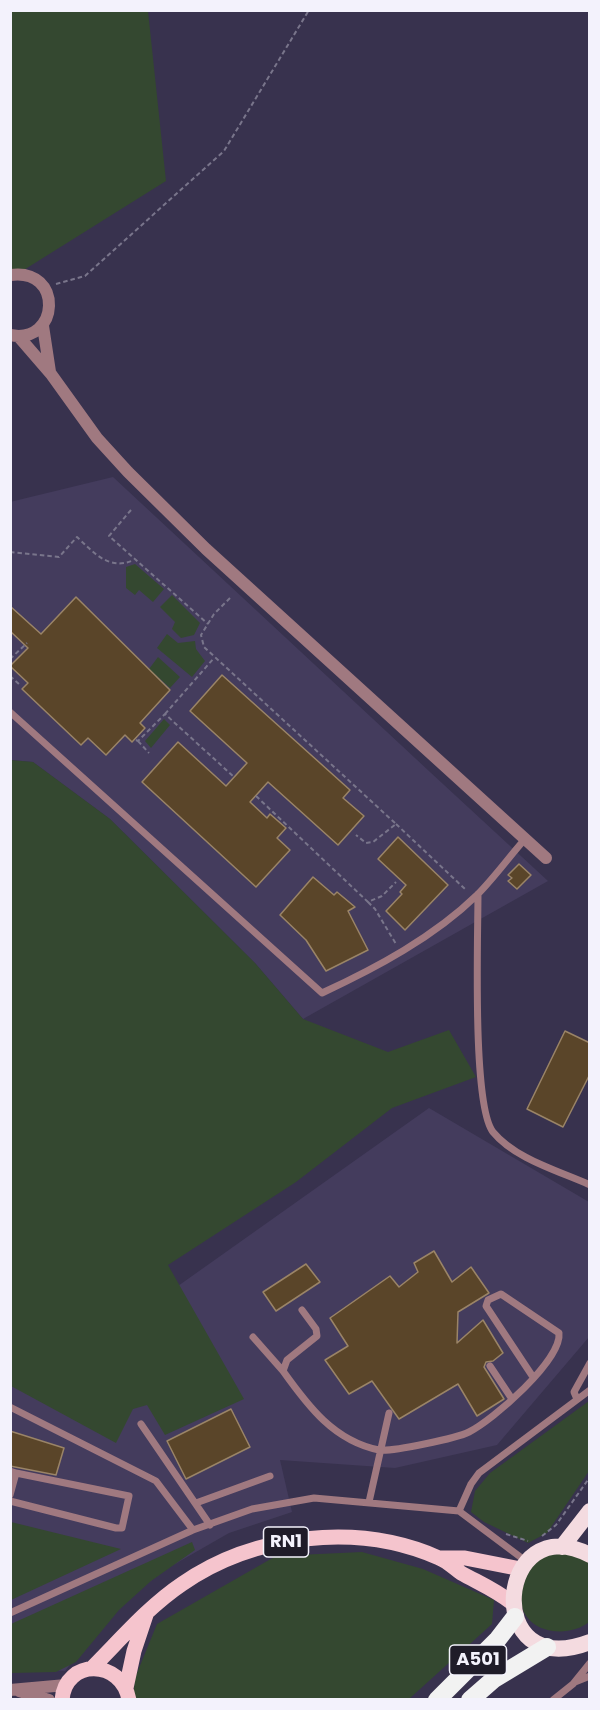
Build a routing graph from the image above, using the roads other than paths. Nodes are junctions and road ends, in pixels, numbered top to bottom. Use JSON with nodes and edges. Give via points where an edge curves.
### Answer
{"nodes":[{"id":1,"x":10,"y":275,"type":"edge"},
{"id":2,"x":43,"y":326,"type":"junction"},
{"id":3,"x":15,"y":336,"type":"edge"},
{"id":4,"x":51,"y":374,"type":"junction"},
{"id":5,"x":10,"y":712,"type":"edge"},
{"id":6,"x":525,"y":839,"type":"junction"},
{"id":7,"x":546,"y":858,"type":"dead end"},
{"id":8,"x":478,"y":894,"type":"junction"},
{"id":9,"x":590,"y":1185,"type":"edge"},
{"id":10,"x":302,"y":1310,"type":"dead end"},
{"id":11,"x":253,"y":1336,"type":"dead end"},
{"id":12,"x":590,"y":1363,"type":"edge"},
{"id":13,"x":490,"y":1366,"type":"dead end"},
{"id":14,"x":283,"y":1371,"type":"junction"},
{"id":15,"x":533,"y":1377,"type":"junction"},
{"id":16,"x":590,"y":1390,"type":"edge"},
{"id":17,"x":512,"y":1399,"type":"junction"},
{"id":18,"x":577,"y":1399,"type":"junction"},
{"id":19,"x":10,"y":1407,"type":"edge"},
{"id":20,"x":389,"y":1413,"type":"dead end"},
{"id":21,"x":141,"y":1424,"type":"dead end"},
{"id":22,"x":381,"y":1450,"type":"junction"},
{"id":23,"x":13,"y":1472,"type":"edge"},
{"id":24,"x":270,"y":1476,"type":"dead end"},
{"id":25,"x":10,"y":1495,"type":"edge"},
{"id":26,"x":10,"y":1501,"type":"edge"},
{"id":27,"x":369,"y":1502,"type":"junction"},
{"id":28,"x":196,"y":1503,"type":"junction"},
{"id":29,"x":459,"y":1511,"type":"junction"},
{"id":30,"x":590,"y":1511,"type":"edge"},
{"id":31,"x":210,"y":1525,"type":"junction"},
{"id":32,"x":194,"y":1530,"type":"junction"},
{"id":33,"x":562,"y":1547,"type":"junction"},
{"id":34,"x":590,"y":1556,"type":"edge"},
{"id":35,"x":440,"y":1558,"type":"junction"},
{"id":36,"x":524,"y":1565,"type":"junction"},
{"id":37,"x":513,"y":1610,"type":"junction"},
{"id":38,"x":147,"y":1612,"type":"junction"},
{"id":39,"x":10,"y":1613,"type":"edge"},
{"id":40,"x":589,"y":1644,"type":"edge"},
{"id":41,"x":547,"y":1647,"type":"junction"},
{"id":42,"x":590,"y":1663,"type":"edge"},
{"id":43,"x":92,"y":1668,"type":"junction"},
{"id":44,"x":590,"y":1676,"type":"edge"},
{"id":45,"x":573,"y":1683,"type":"junction"},
{"id":46,"x":11,"y":1690,"type":"edge"},
{"id":47,"x":64,"y":1692,"type":"edge"},
{"id":48,"x":128,"y":1694,"type":"edge"},
{"id":49,"x":49,"y":1700,"type":"edge"},
{"id":50,"x":438,"y":1700,"type":"edge"},
{"id":51,"x":470,"y":1700,"type":"edge"},
{"id":52,"x":553,"y":1700,"type":"edge"}],
"edges":[{"from":1,"to":2,"type":"street","via":[[32,276],[44,287],[50,301]]},
{"from":2,"to":3,"type":"street"},
{"from":2,"to":4,"type":"street"},
{"from":3,"to":4,"type":"street"},
{"from":4,"to":6,"type":"street","via":[[96,438],[144,488]]},
{"from":5,"to":8,"type":"lane","via":[[322,993],[400,951]]},
{"from":6,"to":7,"type":"street"},
{"from":6,"to":8,"type":"lane"},
{"from":8,"to":9,"type":"lane","via":[[478,1032],[485,1106],[492,1131],[516,1152]]},
{"from":10,"to":14,"type":"lane","via":[[317,1336],[287,1360]]},
{"from":11,"to":14,"type":"lane"},
{"from":12,"to":18,"type":"lane","via":[[577,1381]]},
{"from":13,"to":17,"type":"lane"},
{"from":14,"to":22,"type":"lane","via":[[323,1423]]},
{"from":15,"to":15,"type":"lane","via":[[556,1351],[559,1333],[501,1294],[488,1300],[486,1306]]},
{"from":15,"to":17,"type":"lane"},
{"from":16,"to":18,"type":"lane"},
{"from":17,"to":22,"type":"lane","via":[[456,1438]]},
{"from":18,"to":29,"type":"lane","via":[[479,1473]]},
{"from":19,"to":32,"type":"lane","via":[[156,1481]]},
{"from":20,"to":22,"type":"lane"},
{"from":21,"to":28,"type":"lane"},
{"from":22,"to":27,"type":"lane"},
{"from":23,"to":25,"type":"lane"},
{"from":23,"to":26,"type":"lane","via":[[129,1496],[125,1522],[116,1528]]},
{"from":24,"to":28,"type":"lane"},
{"from":27,"to":29,"type":"lane"},
{"from":27,"to":31,"type":"lane","via":[[314,1497],[252,1509]]},
{"from":28,"to":31,"type":"lane"},
{"from":29,"to":36,"type":"lane"},
{"from":30,"to":33,"type":"highway"},
{"from":31,"to":32,"type":"lane"},
{"from":32,"to":39,"type":"lane"},
{"from":33,"to":34,"type":"highway"},
{"from":33,"to":36,"type":"highway","via":[[537,1554]]},
{"from":35,"to":36,"type":"main road","number":"RN1"},
{"from":35,"to":37,"type":"main road","number":"RN1","via":[[497,1591]]},
{"from":35,"to":38,"type":"main road","number":"RN1","via":[[377,1540],[312,1538],[279,1543],[220,1562],[182,1584]]},
{"from":36,"to":37,"type":"highway","via":[[513,1586]]},
{"from":37,"to":41,"type":"highway","number":"RN1","via":[[527,1636]]},
{"from":37,"to":50,"type":"highway","number":"A501","via":[[498,1639]]},
{"from":38,"to":43,"type":"main road","number":"RN1"},
{"from":38,"to":48,"type":"main road","via":[[134,1651]]},
{"from":40,"to":41,"type":"highway","via":[[568,1650]]},
{"from":41,"to":51,"type":"highway","number":"A501","via":[[494,1679]]},
{"from":42,"to":45,"type":"lane"},
{"from":43,"to":47,"type":"main road","number":"RN1","via":[[78,1673]]},
{"from":43,"to":48,"type":"main road","via":[[112,1673]]},
{"from":44,"to":45,"type":"lane"},
{"from":45,"to":52,"type":"lane"},
{"from":46,"to":47,"type":"street"},
{"from":46,"to":49,"type":"street"}]}
